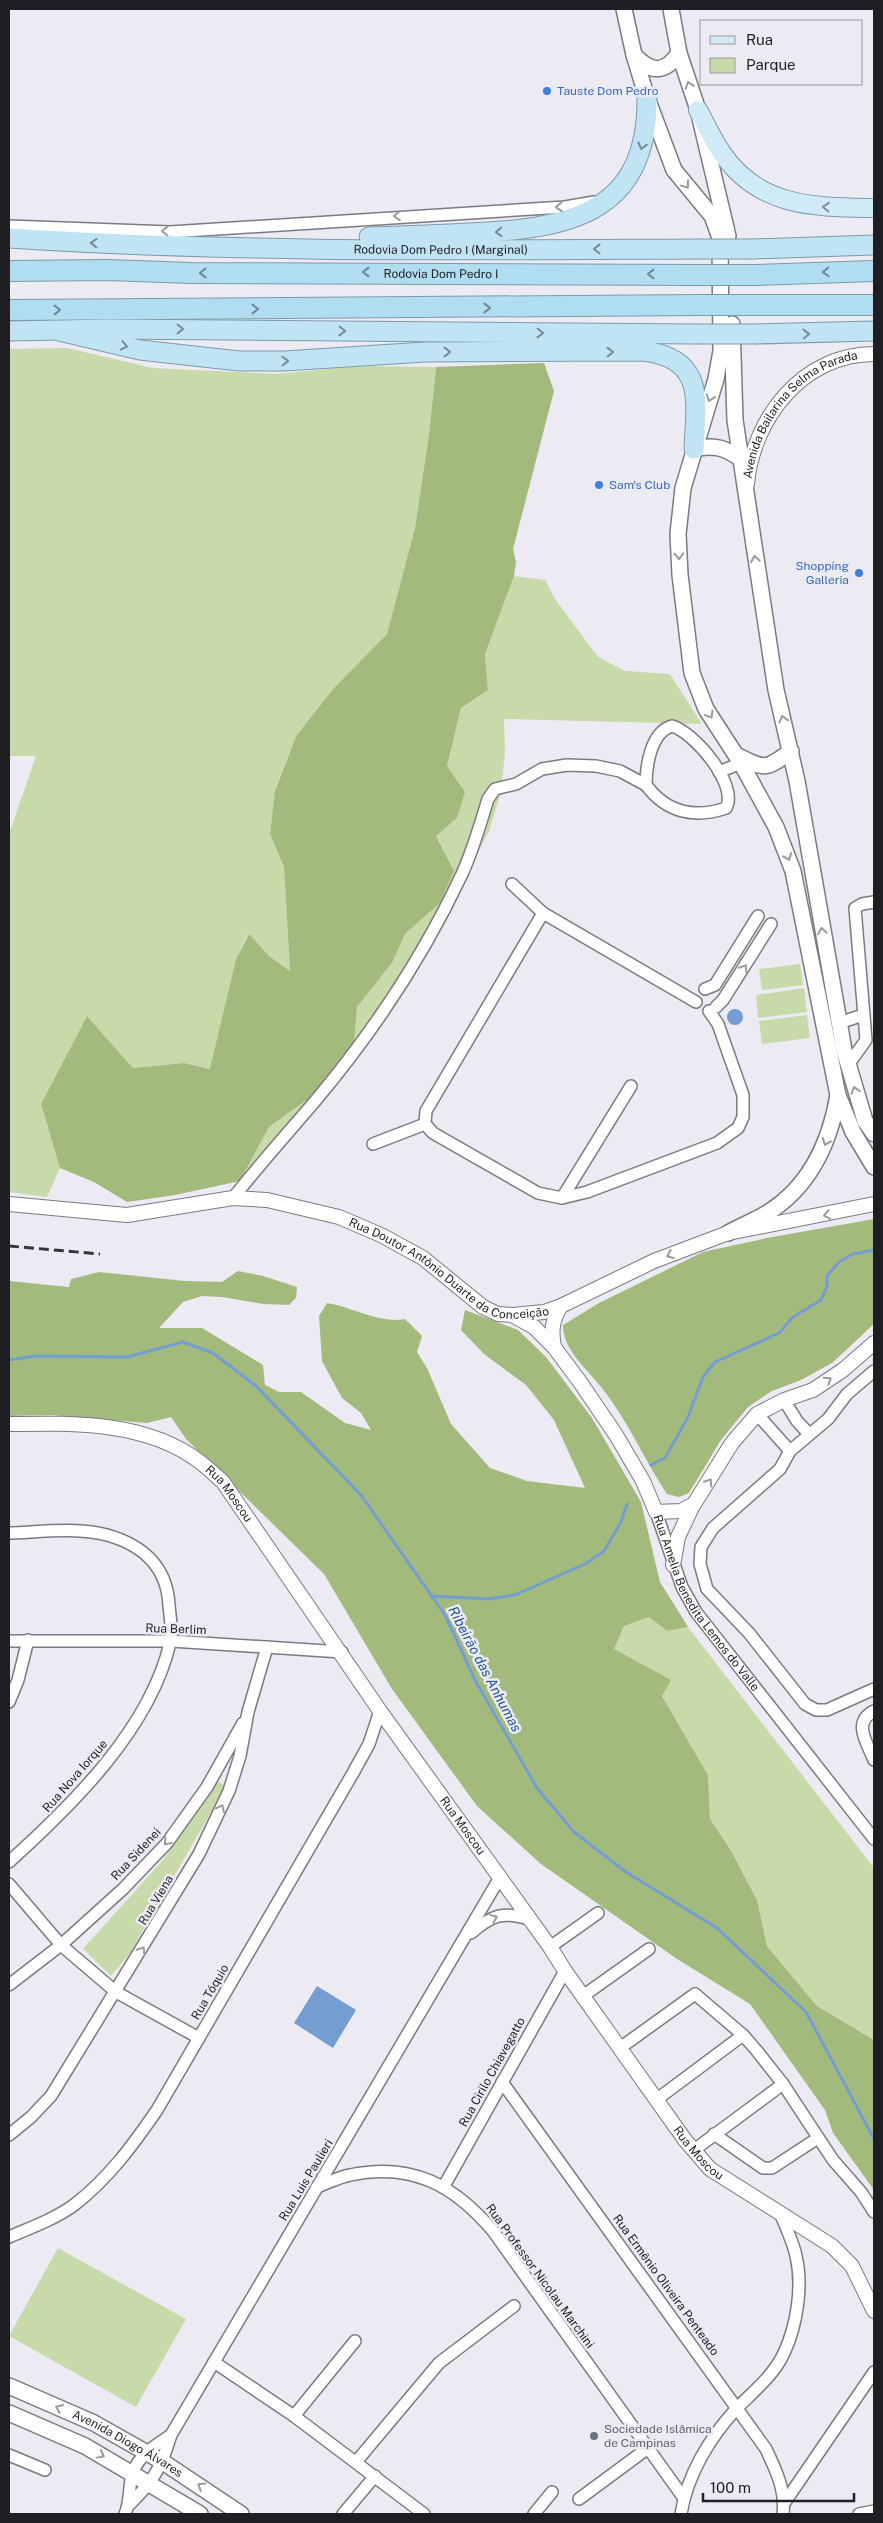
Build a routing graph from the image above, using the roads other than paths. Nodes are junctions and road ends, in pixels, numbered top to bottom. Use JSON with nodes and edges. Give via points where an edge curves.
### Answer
{"nodes":[{"id":1,"x":624,"y":9,"type":"edge"},
{"id":2,"x":671,"y":9,"type":"edge"},
{"id":3,"x":679,"y":53,"type":"junction"},
{"id":4,"x":634,"y":56,"type":"junction"},
{"id":5,"x":646,"y":98,"type":"junction"},
{"id":6,"x":698,"y":110,"type":"junction"},
{"id":7,"x":608,"y":200,"type":"junction"},
{"id":8,"x":874,"y":208,"type":"edge"},
{"id":9,"x":9,"y":226,"type":"edge"},
{"id":10,"x":9,"y":238,"type":"edge"},
{"id":11,"x":874,"y":239,"type":"edge"},
{"id":12,"x":833,"y":245,"type":"junction"},
{"id":13,"x":874,"y":245,"type":"edge"},
{"id":14,"x":213,"y":247,"type":"junction"},
{"id":15,"x":9,"y":267,"type":"edge"},
{"id":16,"x":67,"y":270,"type":"junction"},
{"id":17,"x":874,"y":270,"type":"edge"},
{"id":18,"x":9,"y":271,"type":"edge"},
{"id":19,"x":874,"y":306,"type":"edge"},
{"id":20,"x":9,"y":310,"type":"edge"},
{"id":21,"x":9,"y":331,"type":"edge"},
{"id":22,"x":59,"y":331,"type":"junction"},
{"id":23,"x":874,"y":331,"type":"edge"},
{"id":24,"x":874,"y":354,"type":"edge"},
{"id":25,"x":694,"y":449,"type":"junction"},
{"id":26,"x":742,"y":460,"type":"junction"},
{"id":27,"x":746,"y":494,"type":"junction"},
{"id":28,"x":791,"y":751,"type":"junction"},
{"id":29,"x":738,"y":758,"type":"junction"},
{"id":30,"x":720,"y":772,"type":"junction"},
{"id":31,"x":646,"y":785,"type":"junction"},
{"id":32,"x":512,"y":884,"type":"dead end"},
{"id":33,"x":874,"y":902,"type":"edge"},
{"id":34,"x":543,"y":913,"type":"junction"},
{"id":35,"x":758,"y":916,"type":"dead end"},
{"id":36,"x":770,"y":924,"type":"dead end"},
{"id":37,"x":706,"y":989,"type":"junction"},
{"id":38,"x":696,"y":1002,"type":"junction"},
{"id":39,"x":712,"y":1009,"type":"junction"},
{"id":40,"x":863,"y":1015,"type":"junction"},
{"id":41,"x":840,"y":1023,"type":"junction"},
{"id":42,"x":848,"y":1065,"type":"junction"},
{"id":43,"x":632,"y":1086,"type":"dead end"},
{"id":44,"x":838,"y":1095,"type":"junction"},
{"id":45,"x":425,"y":1124,"type":"junction"},
{"id":46,"x":874,"y":1134,"type":"edge"},
{"id":47,"x":373,"y":1144,"type":"dead end"},
{"id":48,"x":874,"y":1168,"type":"edge"},
{"id":49,"x":233,"y":1198,"type":"junction"},
{"id":50,"x":562,"y":1198,"type":"junction"},
{"id":51,"x":9,"y":1204,"type":"edge"},
{"id":52,"x":874,"y":1204,"type":"edge"},
{"id":53,"x":728,"y":1233,"type":"junction"},
{"id":54,"x":561,"y":1306,"type":"junction"},
{"id":55,"x":513,"y":1316,"type":"junction"},
{"id":56,"x":874,"y":1343,"type":"edge"},
{"id":57,"x":554,"y":1347,"type":"junction"},
{"id":58,"x":874,"y":1371,"type":"edge"},
{"id":59,"x":784,"y":1400,"type":"junction"},
{"id":60,"x":757,"y":1414,"type":"junction"},
{"id":61,"x":9,"y":1424,"type":"edge"},
{"id":62,"x":809,"y":1434,"type":"junction"},
{"id":63,"x":790,"y":1451,"type":"junction"},
{"id":64,"x":694,"y":1504,"type":"junction"},
{"id":65,"x":656,"y":1512,"type":"junction"},
{"id":66,"x":9,"y":1533,"type":"edge"},
{"id":67,"x":673,"y":1565,"type":"junction"},
{"id":68,"x":28,"y":1640,"type":"junction"},
{"id":69,"x":9,"y":1641,"type":"edge"},
{"id":70,"x":171,"y":1641,"type":"junction"},
{"id":71,"x":267,"y":1648,"type":"junction"},
{"id":72,"x":342,"y":1652,"type":"junction"},
{"id":73,"x":874,"y":1689,"type":"edge"},
{"id":74,"x":9,"y":1702,"type":"edge"},
{"id":75,"x":380,"y":1711,"type":"junction"},
{"id":76,"x":874,"y":1711,"type":"edge"},
{"id":77,"x":248,"y":1712,"type":"junction"},
{"id":78,"x":227,"y":1751,"type":"junction"},
{"id":79,"x":240,"y":1756,"type":"junction"},
{"id":80,"x":874,"y":1760,"type":"edge"},
{"id":81,"x":216,"y":1772,"type":"junction"},
{"id":82,"x":233,"y":1779,"type":"junction"},
{"id":83,"x":874,"y":1839,"type":"edge"},
{"id":84,"x":9,"y":1862,"type":"edge"},
{"id":85,"x":499,"y":1879,"type":"junction"},
{"id":86,"x":9,"y":1884,"type":"edge"},
{"id":87,"x":598,"y":1913,"type":"dead end"},
{"id":88,"x":529,"y":1919,"type":"junction"},
{"id":89,"x":464,"y":1939,"type":"junction"},
{"id":90,"x":62,"y":1945,"type":"junction"},
{"id":91,"x":550,"y":1947,"type":"junction"},
{"id":92,"x":649,"y":1949,"type":"dead end"},
{"id":93,"x":565,"y":1971,"type":"junction"},
{"id":94,"x":9,"y":1986,"type":"edge"},
{"id":95,"x":116,"y":1992,"type":"junction"},
{"id":96,"x":583,"y":1996,"type":"junction"},
{"id":97,"x":743,"y":2035,"type":"junction"},
{"id":98,"x":199,"y":2038,"type":"junction"},
{"id":99,"x":620,"y":2048,"type":"junction"},
{"id":100,"x":502,"y":2082,"type":"junction"},
{"id":101,"x":783,"y":2084,"type":"junction"},
{"id":102,"x":656,"y":2100,"type":"junction"},
{"id":103,"x":714,"y":2134,"type":"junction"},
{"id":104,"x":9,"y":2135,"type":"edge"},
{"id":105,"x":818,"y":2138,"type":"junction"},
{"id":106,"x":694,"y":2150,"type":"junction"},
{"id":107,"x":444,"y":2186,"type":"junction"},
{"id":108,"x":318,"y":2187,"type":"junction"},
{"id":109,"x":874,"y":2212,"type":"edge"},
{"id":110,"x":780,"y":2213,"type":"junction"},
{"id":111,"x":9,"y":2237,"type":"edge"},
{"id":112,"x":514,"y":2306,"type":"dead end"},
{"id":113,"x":874,"y":2311,"type":"edge"},
{"id":114,"x":355,"y":2341,"type":"dead end"},
{"id":115,"x":214,"y":2362,"type":"junction"},
{"id":116,"x":874,"y":2372,"type":"edge"},
{"id":117,"x":9,"y":2386,"type":"edge"},
{"id":118,"x":737,"y":2408,"type":"junction"},
{"id":119,"x":9,"y":2413,"type":"edge"},
{"id":120,"x":294,"y":2416,"type":"junction"},
{"id":121,"x":171,"y":2435,"type":"junction"},
{"id":122,"x":648,"y":2448,"type":"junction"},
{"id":123,"x":145,"y":2452,"type":"junction"},
{"id":124,"x":9,"y":2455,"type":"edge"},
{"id":125,"x":163,"y":2462,"type":"junction"},
{"id":126,"x":356,"y":2462,"type":"junction"},
{"id":127,"x":45,"y":2470,"type":"dead end"},
{"id":128,"x":133,"y":2473,"type":"junction"},
{"id":129,"x":375,"y":2476,"type":"junction"},
{"id":130,"x":150,"y":2484,"type":"junction"},
{"id":131,"x":552,"y":2492,"type":"dead end"},
{"id":132,"x":684,"y":2497,"type":"junction"},
{"id":133,"x":579,"y":2499,"type":"dead end"},
{"id":134,"x":785,"y":2502,"type":"junction"},
{"id":135,"x":128,"y":2509,"type":"edge"},
{"id":136,"x":874,"y":2511,"type":"edge"},
{"id":137,"x":200,"y":2514,"type":"edge"},
{"id":138,"x":241,"y":2514,"type":"edge"},
{"id":139,"x":343,"y":2514,"type":"edge"},
{"id":140,"x":424,"y":2514,"type":"edge"},
{"id":141,"x":534,"y":2514,"type":"edge"},
{"id":142,"x":681,"y":2514,"type":"edge"},
{"id":143,"x":783,"y":2514,"type":"edge"},
{"id":144,"x":859,"y":2514,"type":"edge"}],
"edges":[{"from":1,"to":4,"type":"main road"},
{"from":2,"to":3,"type":"main road"},
{"from":3,"to":4,"type":"main road","via":[[664,67],[654,69],[644,66]]},
{"from":6,"to":3,"type":"main road","one_way":true},
{"from":4,"to":5,"type":"main road"},
{"from":5,"to":7,"type":"highway","one_way":true,"via":[[647,126],[640,155]]},
{"from":5,"to":25,"type":"main road","one_way":true,"via":[[674,170],[712,216],[720,238],[721,351],[716,379]]},
{"from":8,"to":6,"type":"main road","one_way":true,"via":[[801,205],[777,198],[738,173]]},
{"from":6,"to":26,"type":"main road","via":[[729,245],[733,400]]},
{"from":7,"to":9,"type":"street","one_way":true,"via":[[565,206],[170,232]]},
{"from":7,"to":14,"type":"highway","one_way":true,"via":[[574,219],[510,232],[301,240]]},
{"from":14,"to":10,"type":"highway","name":"Rodovia Dom Pedro I (Marginal)","one_way":true},
{"from":11,"to":12,"type":"highway"},
{"from":12,"to":13,"type":"highway","name":"Rodovia Dom Pedro I (Marginal)"},
{"from":12,"to":14,"type":"highway","name":"Rodovia Dom Pedro I (Marginal)","one_way":true,"bridge":true,"via":[[752,249]]},
{"from":15,"to":16,"type":"highway"},
{"from":17,"to":16,"type":"highway","name":"Rodovia Dom Pedro I","one_way":true,"bridge":true,"via":[[756,275]]},
{"from":16,"to":18,"type":"highway","name":"Rodovia Dom Pedro I"},
{"from":20,"to":19,"type":"highway","one_way":true,"bridge":true},
{"from":21,"to":22,"type":"highway"},
{"from":22,"to":23,"type":"highway","one_way":true,"bridge":true,"via":[[697,334]]},
{"from":22,"to":25,"type":"highway","one_way":true,"via":[[140,350],[239,361],[426,352],[644,351],[663,354],[677,361],[688,374],[696,393]]},
{"from":24,"to":27,"type":"street","name":"Avenida Bailarina Selma Parada","via":[[844,358],[823,367],[786,394],[773,409],[753,449]]},
{"from":25,"to":26,"type":"main road","via":[[721,447]]},
{"from":25,"to":29,"type":"main road","one_way":true,"via":[[683,488],[678,534],[692,673],[706,709]]},
{"from":26,"to":27,"type":"main road"},
{"from":28,"to":27,"type":"main road","one_way":true,"via":[[776,690]]},
{"from":28,"to":29,"type":"main road","via":[[769,766],[761,767]]},
{"from":41,"to":28,"type":"main road","one_way":true},
{"from":29,"to":30,"type":"street"},
{"from":29,"to":44,"type":"main road","one_way":true,"via":[[776,827],[793,871]]},
{"from":30,"to":31,"type":"street","via":[[728,799],[726,808],[719,810],[682,813]]},
{"from":30,"to":31,"type":"street","via":[[688,734],[672,726],[665,728],[657,737],[648,763]]},
{"from":31,"to":49,"type":"street","via":[[620,771],[567,765],[542,769],[516,784],[495,789],[488,799],[462,875],[410,970],[365,1037]]},
{"from":32,"to":34,"type":"street"},
{"from":33,"to":40,"type":"street","via":[[855,908]]},
{"from":34,"to":38,"type":"street"},
{"from":34,"to":45,"type":"street","via":[[426,1111]]},
{"from":35,"to":37,"type":"street","via":[[715,985]]},
{"from":39,"to":36,"type":"street","one_way":true,"via":[[723,1000]]},
{"from":37,"to":38,"type":"street","via":[[699,993]]},
{"from":37,"to":39,"type":"street","via":[[716,994],[718,1001]]},
{"from":38,"to":39,"type":"street","via":[[701,1009]]},
{"from":39,"to":50,"type":"street","via":[[743,1095],[743,1117],[738,1128],[717,1143],[587,1192]]},
{"from":40,"to":41,"type":"street"},
{"from":40,"to":42,"type":"street","via":[[866,1040]]},
{"from":41,"to":42,"type":"main road"},
{"from":46,"to":42,"type":"main road","one_way":true,"via":[[865,1121]]},
{"from":43,"to":50,"type":"street"},
{"from":44,"to":48,"type":"main road","via":[[853,1132]]},
{"from":44,"to":53,"type":"main road","one_way":true,"via":[[829,1138],[821,1156],[799,1186],[770,1212]]},
{"from":45,"to":47,"type":"street"},
{"from":45,"to":50,"type":"street","via":[[433,1133],[538,1193]]},
{"from":49,"to":51,"type":"street","name":"Rua Doutor Antônio Duarte da Conceição","via":[[127,1215]]},
{"from":49,"to":55,"type":"street","name":"Rua Doutor Antônio Duarte da Conceição","via":[[267,1200],[338,1217],[423,1258],[483,1307]]},
{"from":52,"to":53,"type":"street","name":"Rua Doutor Antônio Duarte da Conceição","one_way":true},
{"from":53,"to":54,"type":"street","name":"Rua Doutor Antônio Duarte da Conceição","one_way":true,"via":[[654,1261]]},
{"from":54,"to":55,"type":"street","name":"Rua Doutor Antônio Duarte da Conceição"},
{"from":54,"to":57,"type":"street","via":[[551,1330]]},
{"from":55,"to":57,"type":"street","name":"Rua Amelia Benedita Lemos do Valle","via":[[534,1327]]},
{"from":59,"to":56,"type":"street","one_way":true,"via":[[813,1390]]},
{"from":57,"to":65,"type":"street","name":"Rua Amelia Benedita Lemos do Valle","via":[[616,1435],[643,1481]]},
{"from":58,"to":62,"type":"street"},
{"from":59,"to":60,"type":"street"},
{"from":59,"to":62,"type":"street"},
{"from":60,"to":63,"type":"street"},
{"from":64,"to":60,"type":"street","one_way":true,"via":[[732,1443]]},
{"from":61,"to":72,"type":"street","name":"Rua Moscou","via":[[62,1423],[126,1431],[178,1448],[200,1461],[223,1482]]},
{"from":62,"to":63,"type":"street"},
{"from":63,"to":73,"type":"street","via":[[780,1469],[707,1535],[701,1547],[703,1578],[717,1601],[749,1633],[805,1704],[816,1710],[827,1710]]},
{"from":64,"to":65,"type":"street","via":[[681,1511]]},
{"from":64,"to":67,"type":"street","via":[[678,1537]]},
{"from":65,"to":67,"type":"street","name":"Rua Amelia Benedita Lemos do Valle"},
{"from":66,"to":70,"type":"street","via":[[83,1531],[127,1542],[154,1563],[168,1587]]},
{"from":67,"to":83,"type":"street","name":"Rua Amelia Benedita Lemos do Valle","via":[[696,1612]]},
{"from":68,"to":69,"type":"street","name":"Rua Berlim"},
{"from":68,"to":70,"type":"street","name":"Rua Berlim"},
{"from":68,"to":74,"type":"street"},
{"from":70,"to":71,"type":"street","name":"Rua Berlim"},
{"from":70,"to":84,"type":"street","name":"Rua Nova Iorque","via":[[160,1674],[141,1712],[108,1762],[57,1818]]},
{"from":71,"to":72,"type":"street","name":"Rua Berlim"},
{"from":71,"to":77,"type":"street","name":"Rua Viena"},
{"from":72,"to":75,"type":"street","name":"Rua Moscou"},
{"from":75,"to":85,"type":"street","name":"Rua Moscou"},
{"from":75,"to":98,"type":"street","name":"Rua Tóquio","via":[[353,1773]]},
{"from":76,"to":80,"type":"street","via":[[863,1720],[861,1730]]},
{"from":77,"to":78,"type":"street","name":"Rua Sidenei"},
{"from":77,"to":79,"type":"street","name":"Rua Viena"},
{"from":78,"to":79,"type":"street"},
{"from":78,"to":81,"type":"street","name":"Rua Sidenei"},
{"from":79,"to":82,"type":"street","name":"Rua Viena"},
{"from":81,"to":82,"type":"street"},
{"from":81,"to":90,"type":"street","name":"Rua Sidenei","one_way":true,"via":[[167,1843]]},
{"from":95,"to":82,"type":"street","name":"Rua Viena","one_way":true,"via":[[199,1854]]},
{"from":85,"to":88,"type":"street","name":"Rua Moscou"},
{"from":85,"to":89,"type":"street","name":"Rua Luis Paulieri"},
{"from":86,"to":90,"type":"street"},
{"from":87,"to":91,"type":"street"},
{"from":89,"to":88,"type":"street","name":"Rua Luis Paulieri","one_way":true,"via":[[483,1922],[501,1914]]},
{"from":88,"to":91,"type":"street","name":"Rua Moscou"},
{"from":89,"to":108,"type":"street","name":"Rua Luis Paulieri"},
{"from":90,"to":94,"type":"street","name":"Rua Sidenei"},
{"from":90,"to":95,"type":"street"},
{"from":91,"to":93,"type":"street","name":"Rua Moscou"},
{"from":92,"to":96,"type":"street"},
{"from":93,"to":96,"type":"street","name":"Rua Moscou"},
{"from":93,"to":100,"type":"street","name":"Rua Cirilo Chiavegatto"},
{"from":95,"to":98,"type":"street"},
{"from":95,"to":104,"type":"street","name":"Rua Viena","via":[[51,2096]]},
{"from":96,"to":99,"type":"street","name":"Rua Moscou"},
{"from":97,"to":99,"type":"street","via":[[694,1994]]},
{"from":97,"to":101,"type":"street"},
{"from":97,"to":102,"type":"street"},
{"from":98,"to":111,"type":"street","name":"Rua Tóquio","via":[[130,2150],[97,2185],[73,2206]]},
{"from":99,"to":102,"type":"street","name":"Rua Moscou"},
{"from":100,"to":107,"type":"street","name":"Rua Cirilo Chiavegatto"},
{"from":100,"to":118,"type":"street","name":"Rua Ermênio Oliveira Penteado"},
{"from":101,"to":103,"type":"street"},
{"from":101,"to":105,"type":"street"},
{"from":102,"to":106,"type":"street","name":"Rua Moscou"},
{"from":103,"to":105,"type":"street","via":[[763,2168],[772,2168]]},
{"from":103,"to":106,"type":"street"},
{"from":105,"to":109,"type":"street"},
{"from":106,"to":110,"type":"street","name":"Rua Moscou","via":[[710,2169]]},
{"from":107,"to":108,"type":"street","name":"Rua Professor Nicolau Marchini","via":[[421,2175],[390,2172],[350,2175]]},
{"from":107,"to":122,"type":"street","name":"Rua Professor Nicolau Marchini","via":[[474,2208],[493,2231]]},
{"from":108,"to":115,"type":"street","name":"Rua Luis Paulieri"},
{"from":110,"to":113,"type":"street","name":"Rua Moscou","via":[[832,2246],[852,2266]]},
{"from":110,"to":118,"type":"street","via":[[796,2256],[799,2288],[794,2321],[784,2354],[764,2382]]},
{"from":112,"to":126,"type":"street","via":[[439,2363]]},
{"from":114,"to":120,"type":"street"},
{"from":115,"to":120,"type":"street"},
{"from":115,"to":121,"type":"street","name":"Rua Luis Paulieri"},
{"from":116,"to":134,"type":"street"},
{"from":123,"to":117,"type":"main road","name":"Avenida Diogo Álvares","one_way":true,"via":[[94,2423]]},
{"from":118,"to":132,"type":"street","via":[[716,2432]]},
{"from":118,"to":134,"type":"street","name":"Rua Ermênio Oliveira Penteado","via":[[766,2449],[778,2475]]},
{"from":119,"to":128,"type":"main road","name":"Avenida Diogo Álvares","one_way":true,"via":[[85,2446]]},
{"from":120,"to":126,"type":"street"},
{"from":121,"to":123,"type":"street","name":"Rua Luis Paulieri"},
{"from":121,"to":125,"type":"street","name":"Rua Luis Paulieri"},
{"from":122,"to":132,"type":"street","name":"Rua Professor Nicolau Marchini"},
{"from":122,"to":133,"type":"street"},
{"from":123,"to":125,"type":"main road","name":"Avenida Diogo Álvares"},
{"from":123,"to":128,"type":"street","name":"Rua Luis Paulieri"},
{"from":124,"to":127,"type":"street"},
{"from":125,"to":130,"type":"street","name":"Rua Luis Paulieri"},
{"from":138,"to":125,"type":"main road","name":"Avenida Diogo Álvares","one_way":true},
{"from":126,"to":129,"type":"street"},
{"from":128,"to":130,"type":"main road","name":"Avenida Diogo Álvares"},
{"from":128,"to":135,"type":"street","name":"Rua Luis Paulieri"},
{"from":129,"to":139,"type":"street"},
{"from":129,"to":140,"type":"street"},
{"from":130,"to":135,"type":"street","name":"Rua Luis Paulieri"},
{"from":130,"to":137,"type":"main road","name":"Avenida Diogo Álvares"},
{"from":131,"to":141,"type":"street"},
{"from":132,"to":142,"type":"street"},
{"from":134,"to":143,"type":"street","name":"Rua Ermênio Oliveira Penteado"},
{"from":136,"to":144,"type":"street"}]}
